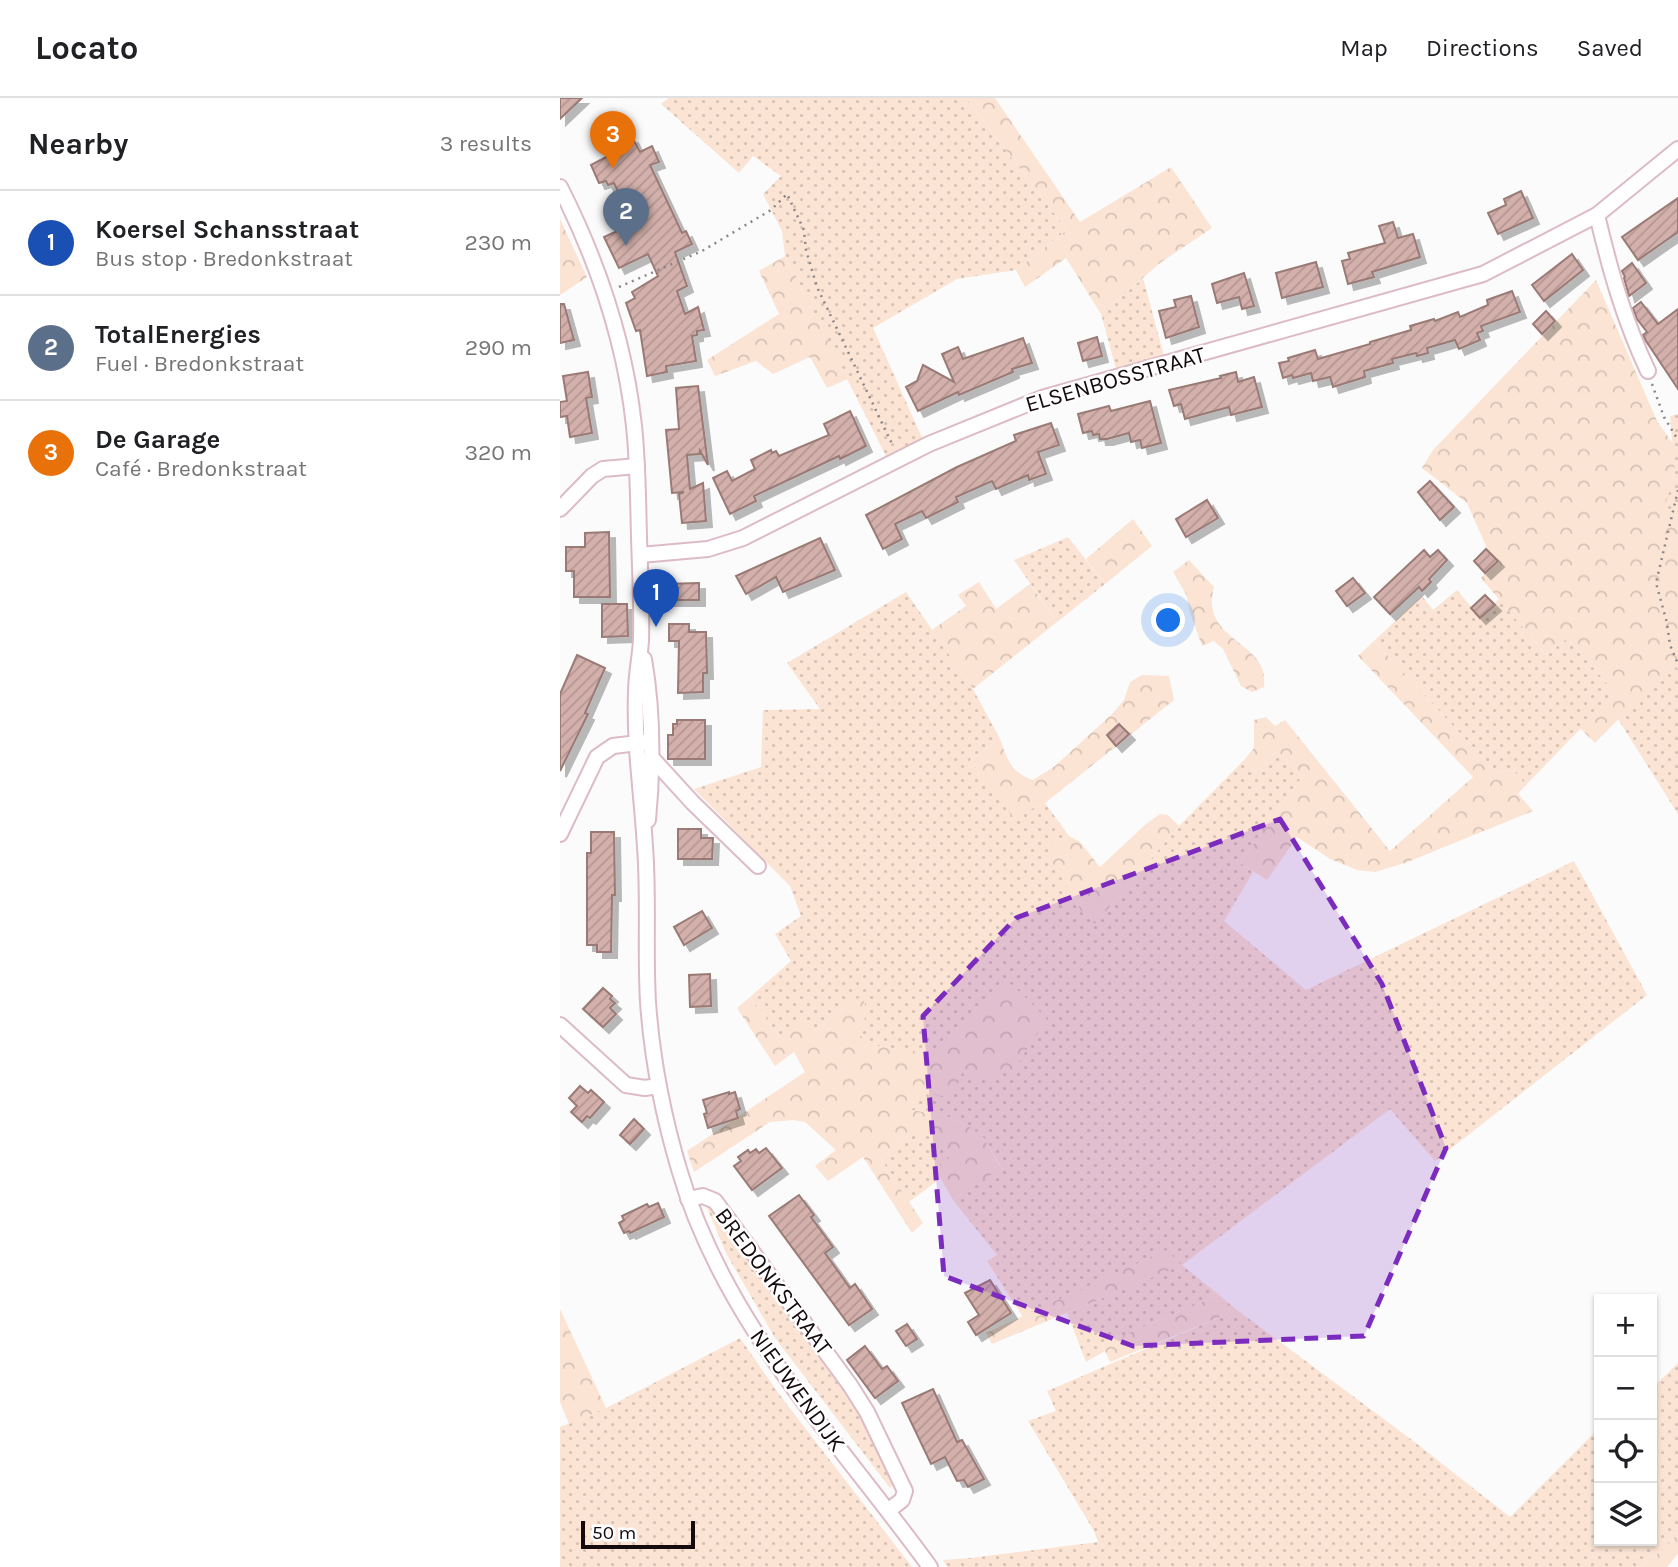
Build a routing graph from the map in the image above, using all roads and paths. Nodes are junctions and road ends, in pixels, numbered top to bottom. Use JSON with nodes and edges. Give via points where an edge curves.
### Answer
{"nodes":[{"id":1,"x":1678,"y":149,"type":"edge"},
{"id":2,"x":560,"y":187,"type":"edge"},
{"id":3,"x":1597,"y":215,"type":"junction"},
{"id":4,"x":604,"y":292,"type":"junction"},
{"id":5,"x":1648,"y":371,"type":"joint"},
{"id":6,"x":1678,"y":440,"type":"edge"},
{"id":7,"x":900,"y":459,"type":"junction"},
{"id":8,"x":637,"y":466,"type":"junction"},
{"id":9,"x":1678,"y":490,"type":"edge"},
{"id":10,"x":560,"y":509,"type":"edge"},
{"id":11,"x":640,"y":555,"type":"junction"},
{"id":12,"x":1678,"y":664,"type":"edge"},
{"id":13,"x":646,"y":747,"type":"junction"},
{"id":14,"x":560,"y":834,"type":"edge"},
{"id":15,"x":645,"y":846,"type":"junction"},
{"id":16,"x":758,"y":866,"type":"dead end"},
{"id":17,"x":560,"y":1025,"type":"edge"},
{"id":18,"x":658,"y":1086,"type":"junction"},
{"id":19,"x":688,"y":1199,"type":"junction"},
{"id":20,"x":889,"y":1510,"type":"junction"},
{"id":21,"x":930,"y":1567,"type":"edge"}],
"edges":[{"from":1,"to":3,"type":"street","name":"ELSENBOSSTRAAT"},
{"from":2,"to":4,"type":"street","name":"BREDONKSTRAAT"},
{"from":3,"to":5,"type":"street","via":[[1617,296]]},
{"from":3,"to":7,"type":"street","name":"ELSENBOSSTRAAT","via":[[1483,274],[1042,398]]},
{"from":4,"to":7,"type":"path","via":[[702,251],[771,210],[787,194],[804,230],[817,287]]},
{"from":4,"to":8,"type":"street","name":"BREDONKSTRAAT","via":[[624,363]]},
{"from":5,"to":6,"type":"path"},
{"from":7,"to":11,"type":"street","name":"ELSENBOSSTRAAT","via":[[743,538],[708,549]]},
{"from":8,"to":10,"type":"street","via":[[603,469]]},
{"from":8,"to":11,"type":"street","name":"BREDONKSTRAAT"},
{"from":9,"to":12,"type":"path","via":[[1656,583]]},
{"from":11,"to":13,"type":"street","name":"BREDONKSTRAAT","via":[[641,642],[649,688]]},
{"from":13,"to":14,"type":"street","via":[[613,746],[597,757]]},
{"from":13,"to":15,"type":"street","name":"BREDONKSTRAAT"},
{"from":13,"to":15,"type":"street","name":"BREDONKSTRAAT","via":[[652,785]]},
{"from":13,"to":16,"type":"street","via":[[693,803]]},
{"from":15,"to":18,"type":"street","name":"BREDONKSTRAAT","via":[[648,999]]},
{"from":17,"to":18,"type":"street","via":[[626,1085]]},
{"from":18,"to":19,"type":"street","name":"BREDONKSTRAAT"},
{"from":19,"to":20,"type":"street","name":"NIEUWENDIJK","via":[[718,1268],[764,1347]]},
{"from":19,"to":20,"type":"street","name":"BREDONKSTRAAT","via":[[703,1196],[715,1201],[850,1385],[905,1491],[902,1500]]},
{"from":20,"to":21,"type":"street","name":"NIEUWENDIJK"}]}
